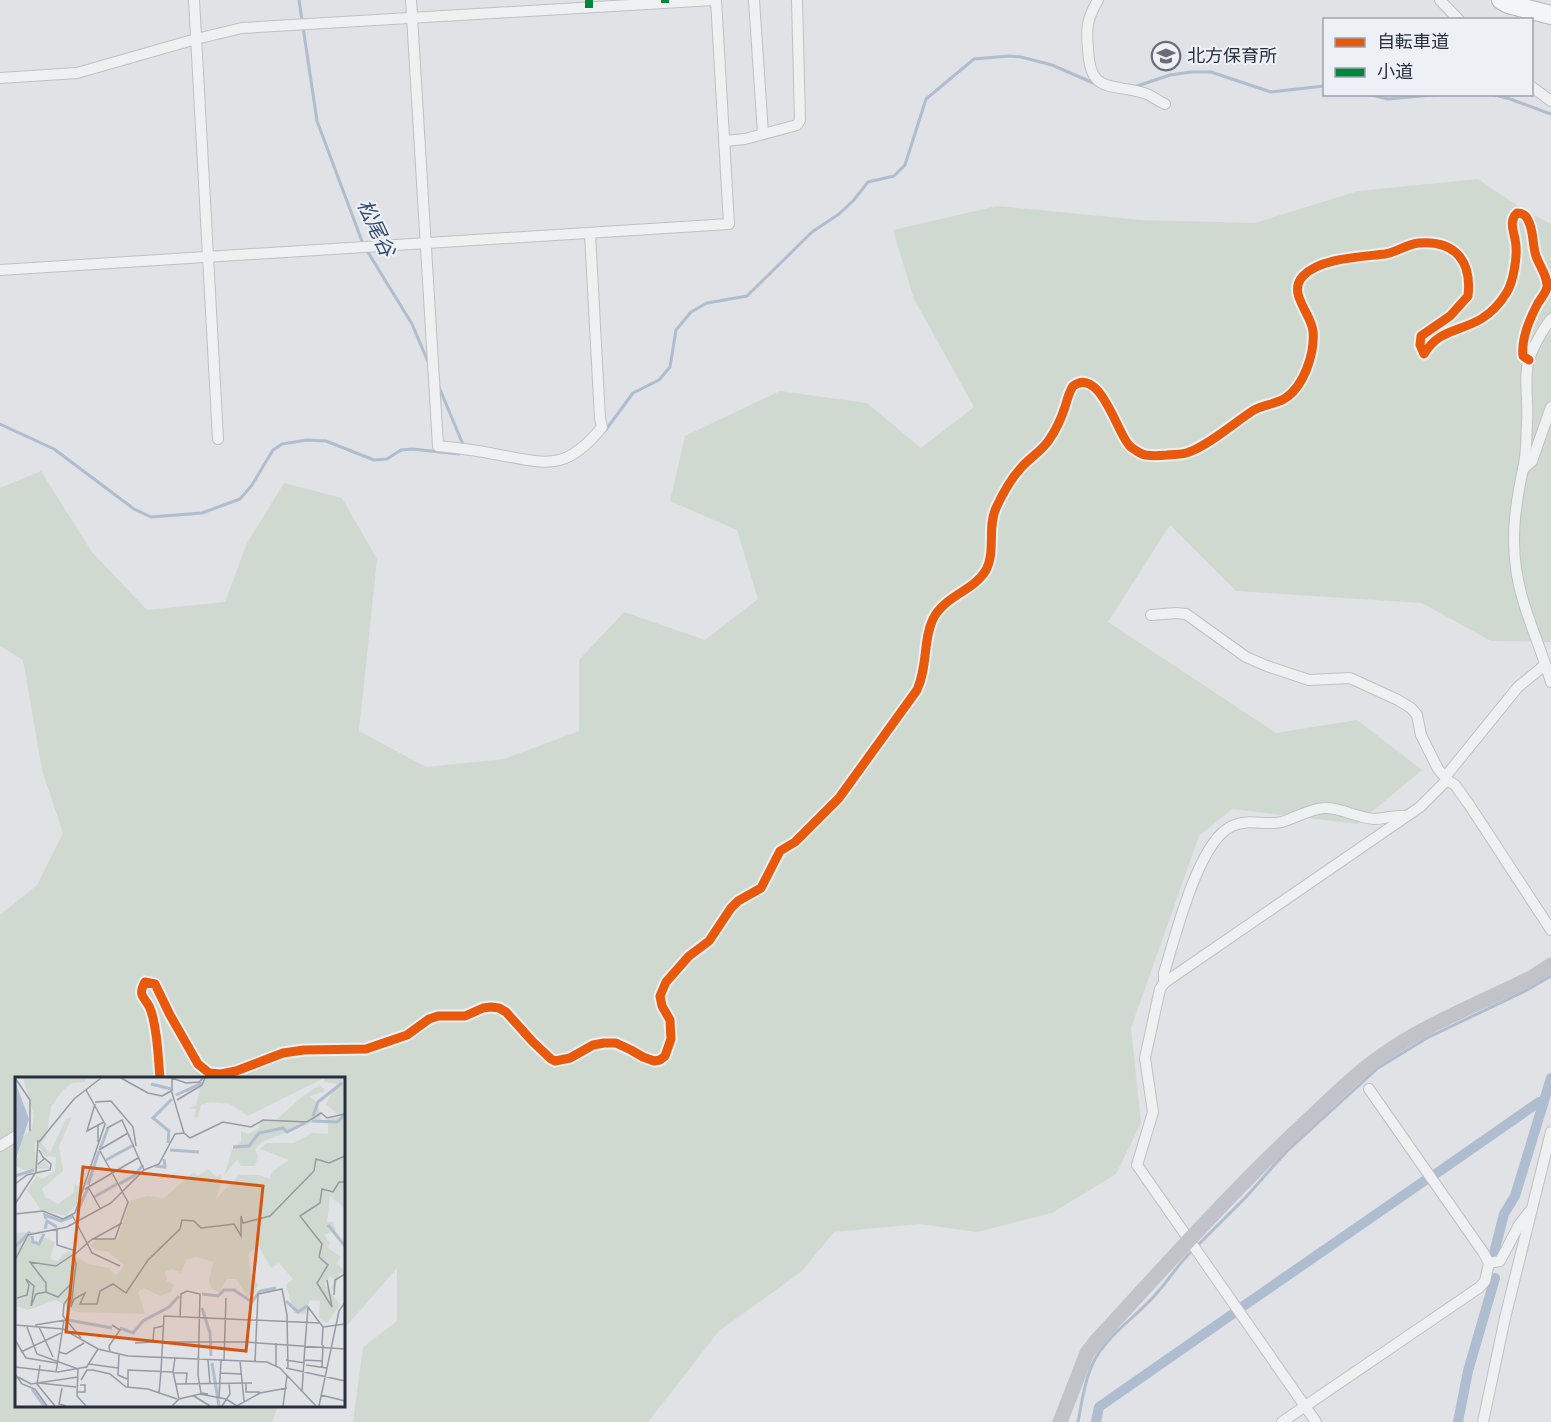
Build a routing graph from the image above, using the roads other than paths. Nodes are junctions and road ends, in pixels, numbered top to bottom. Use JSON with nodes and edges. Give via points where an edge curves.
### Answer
{"nodes":[{"id":1,"x":194,"y":0,"type":"edge"},
{"id":2,"x":411,"y":0,"type":"edge"},
{"id":3,"x":715,"y":0,"type":"edge"},
{"id":4,"x":754,"y":0,"type":"edge"},
{"id":5,"x":797,"y":0,"type":"edge"},
{"id":6,"x":1098,"y":0,"type":"edge"},
{"id":7,"x":1440,"y":0,"type":"edge"},
{"id":8,"x":1501,"y":0,"type":"edge"},
{"id":9,"x":665,"y":2,"type":"edge"},
{"id":10,"x":589,"y":4,"type":"edge"},
{"id":11,"x":1551,"y":15,"type":"edge"},
{"id":12,"x":412,"y":18,"type":"junction"},
{"id":13,"x":1457,"y":18,"type":"edge"},
{"id":14,"x":196,"y":39,"type":"junction"},
{"id":15,"x":0,"y":78,"type":"edge"},
{"id":16,"x":1533,"y":88,"type":"edge"},
{"id":17,"x":1551,"y":101,"type":"edge"},
{"id":18,"x":1165,"y":104,"type":"dead end"},
{"id":19,"x":763,"y":134,"type":"junction"},
{"id":20,"x":724,"y":141,"type":"junction"},
{"id":21,"x":590,"y":234,"type":"junction"},
{"id":22,"x":426,"y":244,"type":"junction"},
{"id":23,"x":208,"y":257,"type":"junction"},
{"id":24,"x":0,"y":270,"type":"edge"},
{"id":25,"x":1551,"y":319,"type":"edge"},
{"id":26,"x":1529,"y":360,"type":"junction"},
{"id":27,"x":1551,"y":407,"type":"edge"},
{"id":28,"x":218,"y":439,"type":"dead end"},
{"id":29,"x":1523,"y":469,"type":"junction"},
{"id":30,"x":1151,"y":615,"type":"dead end"},
{"id":31,"x":1549,"y":673,"type":"edge"},
{"id":32,"x":1446,"y":778,"type":"junction"},
{"id":33,"x":1406,"y":816,"type":"junction"},
{"id":34,"x":1551,"y":930,"type":"edge"},
{"id":35,"x":1551,"y":965,"type":"edge"},
{"id":36,"x":1164,"y":983,"type":"junction"},
{"id":37,"x":160,"y":1077,"type":"edge"},
{"id":38,"x":1368,"y":1089,"type":"dead end"},
{"id":39,"x":1551,"y":1132,"type":"edge"},
{"id":40,"x":15,"y":1137,"type":"edge"},
{"id":41,"x":0,"y":1146,"type":"edge"},
{"id":42,"x":1532,"y":1210,"type":"junction"},
{"id":43,"x":1190,"y":1239,"type":"junction"},
{"id":44,"x":1489,"y":1263,"type":"junction"},
{"id":45,"x":1305,"y":1406,"type":"junction"},
{"id":46,"x":1060,"y":1422,"type":"edge"},
{"id":47,"x":1282,"y":1422,"type":"edge"},
{"id":48,"x":1316,"y":1422,"type":"edge"},
{"id":49,"x":1483,"y":1422,"type":"edge"}],
"edges":[{"from":1,"to":14,"type":"street"},
{"from":2,"to":12,"type":"street"},
{"from":3,"to":9,"type":"street"},
{"from":3,"to":20,"type":"street"},
{"from":4,"to":19,"type":"street"},
{"from":5,"to":19,"type":"street","via":[[800,120],[797,125]]},
{"from":6,"to":18,"type":"street","via":[[1087,24],[1092,74],[1104,85],[1146,94]]},
{"from":7,"to":13,"type":"street"},
{"from":8,"to":11,"type":"highway"},
{"from":9,"to":10,"type":"street"},
{"from":10,"to":12,"type":"street"},
{"from":12,"to":14,"type":"street","via":[[242,28]]},
{"from":12,"to":22,"type":"street"},
{"from":14,"to":15,"type":"street","via":[[77,73]]},
{"from":14,"to":23,"type":"street"},
{"from":16,"to":17,"type":"street"},
{"from":19,"to":20,"type":"street"},
{"from":20,"to":21,"type":"street","via":[[729,224]]},
{"from":21,"to":22,"type":"street"},
{"from":21,"to":22,"type":"street","via":[[602,427],[576,453],[555,462],[530,462],[438,446]]},
{"from":22,"to":23,"type":"street"},
{"from":23,"to":24,"type":"street"},
{"from":23,"to":28,"type":"street"},
{"from":25,"to":26,"type":"street"},
{"from":26,"to":29,"type":"street"},
{"from":26,"to":37,"type":"street","via":[[1523,356],[1524,337],[1547,289],[1527,218],[1517,213],[1512,222],[1516,248],[1508,291],[1483,318],[1434,340],[1424,354],[1421,336],[1468,296],[1467,272],[1455,251],[1437,243],[1418,243],[1311,270],[1298,284],[1313,331],[1311,354],[1299,385],[1281,401],[1257,409],[1189,453],[1142,454],[1129,445],[1109,406],[1094,388],[1087,383],[1073,386],[1050,439],[1021,468],[995,509],[989,563],[984,573],[934,616],[924,675],[917,690],[839,798],[795,842],[780,851],[761,888],[731,908],[709,941],[688,956],[666,982],[660,996],[670,1020],[671,1039],[660,1060],[643,1058],[616,1043],[593,1045],[562,1061],[550,1059],[506,1012],[491,1007],[465,1016],[429,1019],[407,1035],[366,1049],[294,1052],[236,1071],[209,1073],[198,1064],[155,984],[145,982],[142,997],[152,1012]]},
{"from":27,"to":29,"type":"street","via":[[1532,461]]},
{"from":29,"to":31,"type":"street","via":[[1515,513],[1516,570]]},
{"from":30,"to":32,"type":"street","via":[[1185,614],[1246,657],[1267,666],[1309,680],[1350,678],[1398,700],[1417,715],[1420,735]]},
{"from":31,"to":32,"type":"street","via":[[1518,687]]},
{"from":32,"to":33,"type":"street","via":[[1420,807]]},
{"from":32,"to":34,"type":"street","via":[[1470,806]]},
{"from":33,"to":36,"type":"street"},
{"from":33,"to":36,"type":"street","via":[[1373,819],[1327,807],[1275,823],[1245,822],[1223,831],[1197,872]]},
{"from":35,"to":43,"type":"street","via":[[1393,1047],[1369,1065],[1280,1146]]},
{"from":36,"to":43,"type":"street","via":[[1145,1058],[1153,1112],[1137,1165]]},
{"from":38,"to":44,"type":"street"},
{"from":39,"to":42,"type":"street"},
{"from":40,"to":41,"type":"street"},
{"from":42,"to":44,"type":"street","via":[[1500,1261]]},
{"from":42,"to":49,"type":"street"},
{"from":43,"to":45,"type":"street"},
{"from":43,"to":46,"type":"street","via":[[1087,1353]]},
{"from":44,"to":45,"type":"street","via":[[1480,1287]]},
{"from":45,"to":47,"type":"street"},
{"from":45,"to":48,"type":"street"}]}
